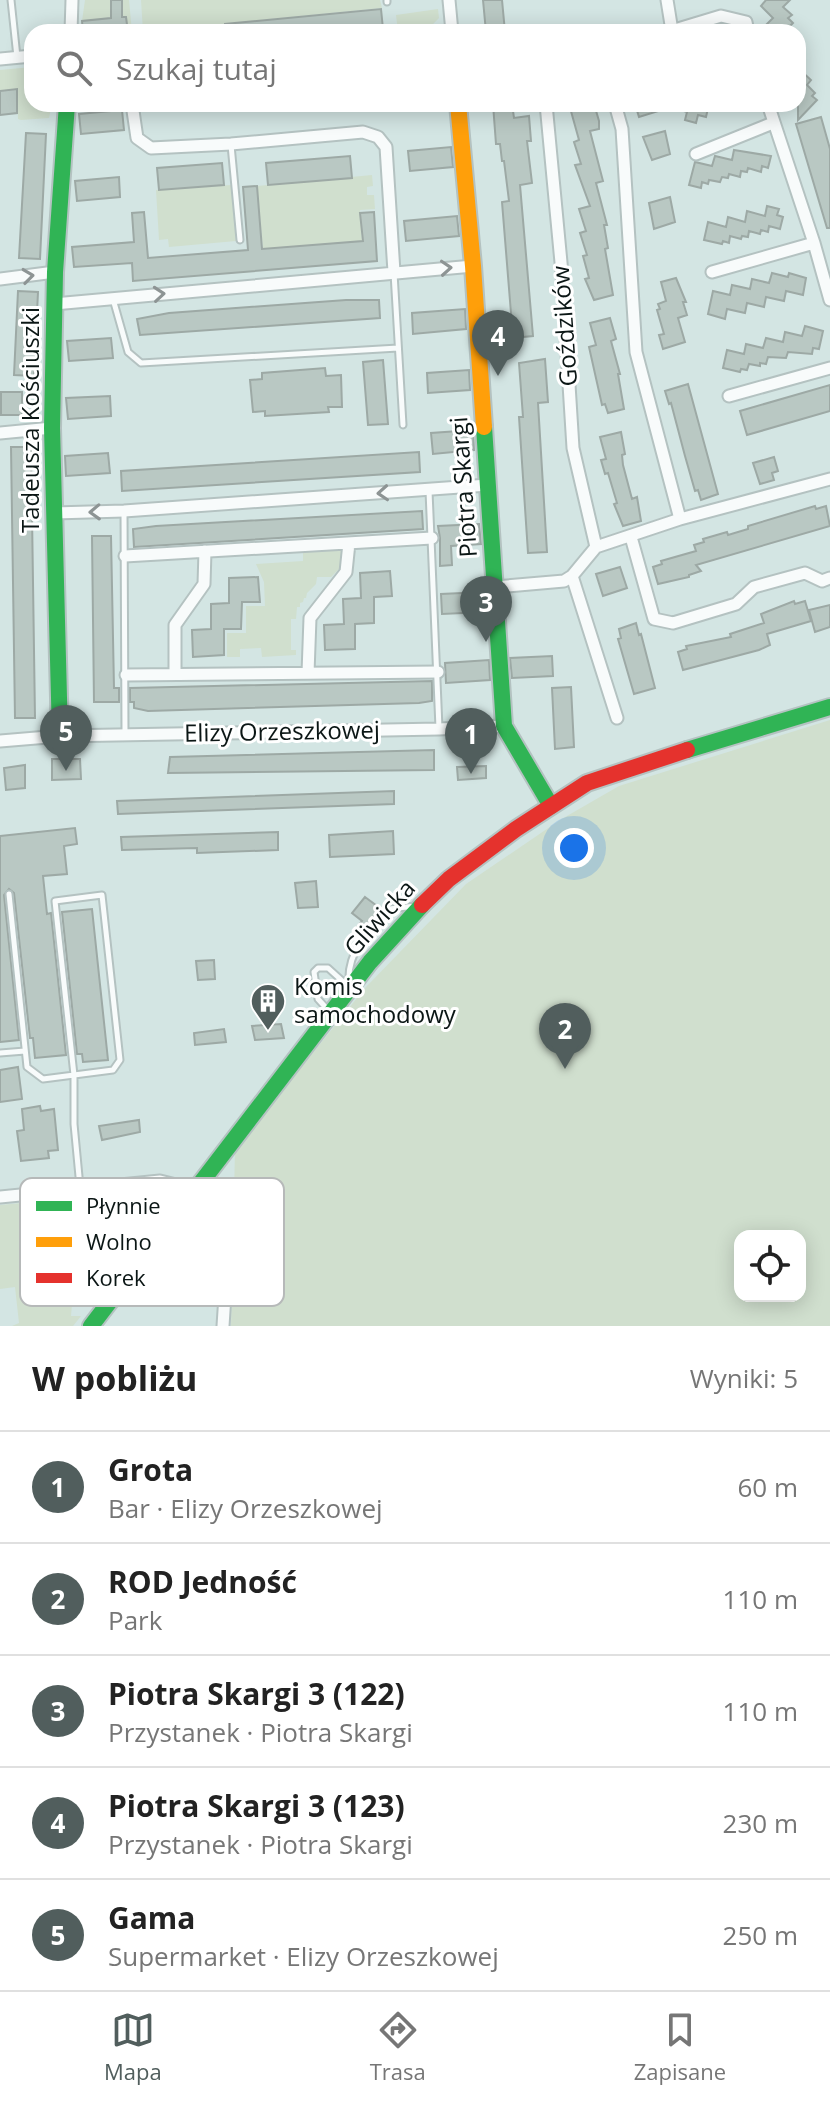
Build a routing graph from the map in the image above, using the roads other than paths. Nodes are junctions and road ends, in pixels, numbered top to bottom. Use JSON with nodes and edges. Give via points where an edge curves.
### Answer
{"nodes":[{"id":1,"x":11,"y":0,"type":"edge"},
{"id":2,"x":72,"y":0,"type":"edge"},
{"id":3,"x":449,"y":0,"type":"edge"},
{"id":4,"x":667,"y":0,"type":"edge"},
{"id":5,"x":71,"y":24,"type":"edge"},
{"id":6,"x":451,"y":24,"type":"edge"},
{"id":7,"x":669,"y":24,"type":"edge"},
{"id":8,"x":694,"y":24,"type":"edge"},
{"id":9,"x":746,"y":24,"type":"edge"},
{"id":10,"x":17,"y":57,"type":"junction"},
{"id":11,"x":24,"y":57,"type":"edge"},
{"id":12,"x":0,"y":59,"type":"edge"},
{"id":13,"x":66,"y":112,"type":"edge"},
{"id":14,"x":133,"y":112,"type":"edge"},
{"id":15,"x":459,"y":112,"type":"edge"},
{"id":16,"x":547,"y":112,"type":"edge"},
{"id":17,"x":617,"y":112,"type":"edge"},
{"id":18,"x":770,"y":112,"type":"edge"},
{"id":19,"x":773,"y":123,"type":"junction"},
{"id":20,"x":231,"y":144,"type":"junction"},
{"id":21,"x":696,"y":154,"type":"dead end"},
{"id":22,"x":240,"y":240,"type":"dead end"},
{"id":23,"x":814,"y":243,"type":"junction"},
{"id":24,"x":473,"y":266,"type":"junction"},
{"id":25,"x":55,"y":272,"type":"junction"},
{"id":26,"x":394,"y":272,"type":"junction"},
{"id":27,"x":712,"y":272,"type":"dead end"},
{"id":28,"x":0,"y":279,"type":"edge"},
{"id":29,"x":112,"y":298,"type":"junction"},
{"id":30,"x":830,"y":300,"type":"edge"},
{"id":31,"x":54,"y":304,"type":"junction"},
{"id":32,"x":398,"y":348,"type":"junction"},
{"id":33,"x":830,"y":368,"type":"edge"},
{"id":34,"x":729,"y":396,"type":"dead end"},
{"id":35,"x":403,"y":425,"type":"dead end"},
{"id":36,"x":52,"y":428,"type":"junction"},
{"id":37,"x":0,"y":433,"type":"edge"},
{"id":38,"x":830,"y":479,"type":"edge"},
{"id":39,"x":488,"y":485,"type":"junction"},
{"id":40,"x":429,"y":490,"type":"junction"},
{"id":41,"x":124,"y":511,"type":"junction"},
{"id":42,"x":54,"y":513,"type":"junction"},
{"id":43,"x":680,"y":519,"type":"junction"},
{"id":44,"x":631,"y":537,"type":"junction"},
{"id":45,"x":432,"y":538,"type":"junction"},
{"id":46,"x":349,"y":543,"type":"junction"},
{"id":47,"x":596,"y":547,"type":"junction"},
{"id":48,"x":205,"y":551,"type":"junction"},
{"id":49,"x":125,"y":556,"type":"junction"},
{"id":50,"x":572,"y":576,"type":"junction"},
{"id":51,"x":830,"y":578,"type":"edge"},
{"id":52,"x":495,"y":587,"type":"junction"},
{"id":53,"x":438,"y":672,"type":"junction"},
{"id":54,"x":308,"y":673,"type":"junction"},
{"id":55,"x":175,"y":674,"type":"junction"},
{"id":56,"x":126,"y":675,"type":"junction"},
{"id":57,"x":830,"y":707,"type":"edge"},
{"id":58,"x":617,"y":718,"type":"dead end"},
{"id":59,"x":504,"y":726,"type":"junction"},
{"id":60,"x":439,"y":729,"type":"junction"},
{"id":61,"x":125,"y":734,"type":"junction"},
{"id":62,"x":60,"y":736,"type":"junction"},
{"id":63,"x":0,"y":741,"type":"edge"},
{"id":64,"x":551,"y":806,"type":"junction"},
{"id":65,"x":9,"y":894,"type":"dead end"},
{"id":66,"x":350,"y":988,"type":"junction"},
{"id":67,"x":330,"y":1012,"type":"junction"},
{"id":68,"x":25,"y":1051,"type":"junction"},
{"id":69,"x":0,"y":1053,"type":"edge"},
{"id":70,"x":74,"y":1075,"type":"junction"},
{"id":71,"x":79,"y":1178,"type":"edge"},
{"id":72,"x":203,"y":1178,"type":"edge"},
{"id":73,"x":20,"y":1195,"type":"edge"},
{"id":74,"x":0,"y":1197,"type":"edge"},
{"id":75,"x":106,"y":1306,"type":"edge"},
{"id":76,"x":224,"y":1306,"type":"edge"},
{"id":77,"x":91,"y":1326,"type":"edge"},
{"id":78,"x":223,"y":1326,"type":"edge"}],
"edges":[{"from":1,"to":10,"type":"lane"},
{"from":2,"to":5,"type":"street"},
{"from":3,"to":6,"type":"street"},
{"from":4,"to":7,"type":"street"},
{"from":8,"to":9,"type":"street","via":[[721,16]]},
{"from":10,"to":11,"type":"street"},
{"from":10,"to":12,"type":"street"},
{"from":13,"to":25,"type":"street","name":"Tadeusza Kościuszki"},
{"from":14,"to":20,"type":"street","via":[[137,138],[151,148]]},
{"from":15,"to":24,"type":"street","name":"Piotra Skargi"},
{"from":16,"to":47,"type":"street","name":"Goździków","via":[[573,448]]},
{"from":17,"to":43,"type":"street","via":[[636,352]]},
{"from":18,"to":19,"type":"street"},
{"from":19,"to":21,"type":"street"},
{"from":19,"to":23,"type":"street"},
{"from":20,"to":22,"type":"lane"},
{"from":20,"to":26,"type":"street","via":[[363,132],[378,137],[386,147]]},
{"from":23,"to":27,"type":"street"},
{"from":23,"to":30,"type":"street"},
{"from":26,"to":24,"type":"street","one_way":true},
{"from":24,"to":39,"type":"street","name":"Piotra Skargi"},
{"from":28,"to":25,"type":"street","one_way":true},
{"from":25,"to":31,"type":"street","name":"Tadeusza Kościuszki"},
{"from":29,"to":26,"type":"street","one_way":true},
{"from":26,"to":32,"type":"lane"},
{"from":29,"to":31,"type":"street"},
{"from":29,"to":32,"type":"lane","via":[[128,352],[141,363]]},
{"from":31,"to":36,"type":"street","name":"Tadeusza Kościuszki"},
{"from":32,"to":35,"type":"lane"},
{"from":33,"to":34,"type":"street"},
{"from":36,"to":37,"type":"street"},
{"from":36,"to":42,"type":"street","name":"Tadeusza Kościuszki"},
{"from":38,"to":43,"type":"street"},
{"from":39,"to":40,"type":"street"},
{"from":39,"to":52,"type":"street","name":"Piotra Skargi"},
{"from":40,"to":41,"type":"street","one_way":true},
{"from":40,"to":45,"type":"lane"},
{"from":41,"to":42,"type":"street","one_way":true},
{"from":41,"to":49,"type":"lane"},
{"from":42,"to":62,"type":"street","name":"Tadeusza Kościuszki"},
{"from":43,"to":44,"type":"street"},
{"from":44,"to":47,"type":"street"},
{"from":44,"to":51,"type":"street","via":[[654,619],[673,623],[736,604],[754,587],[805,573],[822,581]]},
{"from":45,"to":46,"type":"street"},
{"from":45,"to":53,"type":"lane"},
{"from":46,"to":48,"type":"street"},
{"from":46,"to":54,"type":"street","via":[[346,572],[310,618]]},
{"from":47,"to":50,"type":"street"},
{"from":48,"to":49,"type":"street"},
{"from":48,"to":55,"type":"street","via":[[204,584],[175,625]]},
{"from":49,"to":56,"type":"lane"},
{"from":50,"to":52,"type":"street"},
{"from":50,"to":58,"type":"street"},
{"from":52,"to":59,"type":"street","name":"Piotra Skargi"},
{"from":53,"to":54,"type":"street"},
{"from":53,"to":60,"type":"lane"},
{"from":54,"to":55,"type":"street"},
{"from":55,"to":56,"type":"street"},
{"from":56,"to":61,"type":"lane"},
{"from":57,"to":64,"type":"street","name":"Gliwicka","via":[[615,772]]},
{"from":59,"to":60,"type":"street","name":"Elizy Orzeszkowej"},
{"from":59,"to":64,"type":"street","name":"Piotra Skargi"},
{"from":60,"to":61,"type":"street","name":"Elizy Orzeszkowej"},
{"from":61,"to":62,"type":"street","name":"Elizy Orzeszkowej"},
{"from":62,"to":63,"type":"street","name":"Elizy Orzeszkowej"},
{"from":64,"to":66,"type":"street","name":"Gliwicka","via":[[479,855],[421,906]]},
{"from":65,"to":68,"type":"lane"},
{"from":66,"to":67,"type":"street","name":"Gliwicka"},
{"from":66,"to":67,"type":"lane","via":[[328,968],[314,972],[318,999]]},
{"from":67,"to":72,"type":"street","name":"Gliwicka"},
{"from":68,"to":69,"type":"lane"},
{"from":68,"to":70,"type":"lane","via":[[27,1067],[43,1079]]},
{"from":70,"to":70,"type":"lane","via":[[55,901],[102,895],[120,1060],[113,1070]]},
{"from":70,"to":71,"type":"lane"},
{"from":73,"to":74,"type":"street"},
{"from":75,"to":77,"type":"street","name":"Gliwicka"},
{"from":76,"to":78,"type":"street"}]}
